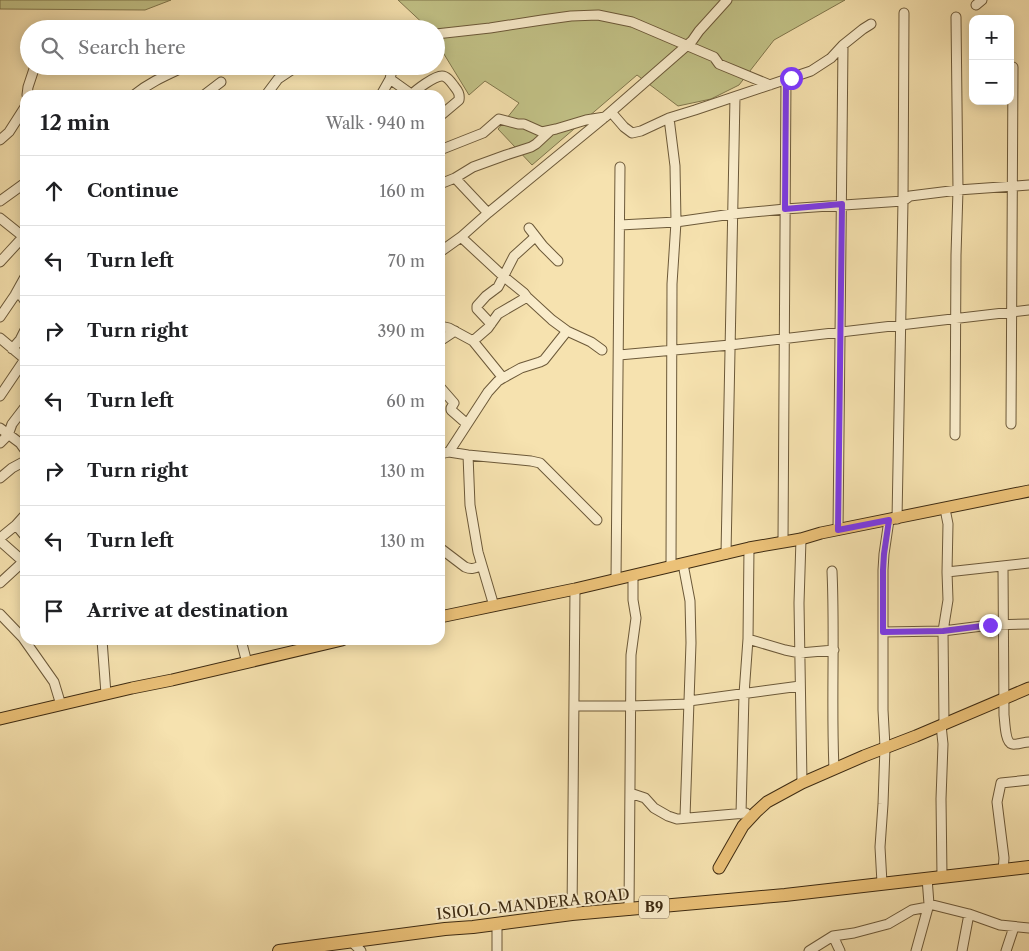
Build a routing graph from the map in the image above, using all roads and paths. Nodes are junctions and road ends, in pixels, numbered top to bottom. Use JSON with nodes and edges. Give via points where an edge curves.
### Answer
{"nodes":[{"id":1,"x":727,"y":0,"type":"edge"},
{"id":2,"x":904,"y":13,"type":"dead end"},
{"id":3,"x":956,"y":17,"type":"dead end"},
{"id":4,"x":871,"y":24,"type":"dead end"},
{"id":5,"x":445,"y":33,"type":"edge"},
{"id":6,"x":687,"y":45,"type":"junction"},
{"id":7,"x":843,"y":45,"type":"junction"},
{"id":8,"x":32,"y":75,"type":"edge"},
{"id":9,"x":166,"y":75,"type":"edge"},
{"id":10,"x":284,"y":75,"type":"edge"},
{"id":11,"x":391,"y":75,"type":"edge"},
{"id":12,"x":390,"y":79,"type":"junction"},
{"id":13,"x":786,"y":79,"type":"junction"},
{"id":14,"x":221,"y":82,"type":"dead end"},
{"id":15,"x":770,"y":85,"type":"junction"},
{"id":16,"x":28,"y":90,"type":"edge"},
{"id":17,"x":141,"y":90,"type":"edge"},
{"id":18,"x":211,"y":90,"type":"edge"},
{"id":19,"x":270,"y":90,"type":"edge"},
{"id":20,"x":384,"y":90,"type":"edge"},
{"id":21,"x":408,"y":90,"type":"edge"},
{"id":22,"x":421,"y":90,"type":"edge"},
{"id":23,"x":734,"y":97,"type":"junction"},
{"id":24,"x":1013,"y":105,"type":"edge"},
{"id":25,"x":445,"y":112,"type":"edge"},
{"id":26,"x":20,"y":115,"type":"edge"},
{"id":27,"x":608,"y":115,"type":"junction"},
{"id":28,"x":668,"y":118,"type":"junction"},
{"id":29,"x":550,"y":131,"type":"junction"},
{"id":30,"x":0,"y":140,"type":"edge"},
{"id":31,"x":445,"y":148,"type":"edge"},
{"id":32,"x":620,"y":167,"type":"dead end"},
{"id":33,"x":455,"y":178,"type":"junction"},
{"id":34,"x":445,"y":182,"type":"edge"},
{"id":35,"x":1029,"y":185,"type":"edge"},
{"id":36,"x":1012,"y":186,"type":"junction"},
{"id":37,"x":20,"y":187,"type":"edge"},
{"id":38,"x":958,"y":190,"type":"junction"},
{"id":39,"x":902,"y":201,"type":"junction"},
{"id":40,"x":0,"y":202,"type":"edge"},
{"id":41,"x":842,"y":204,"type":"junction"},
{"id":42,"x":785,"y":209,"type":"junction"},
{"id":43,"x":488,"y":212,"type":"junction"},
{"id":44,"x":732,"y":214,"type":"junction"},
{"id":45,"x":0,"y":218,"type":"edge"},
{"id":46,"x":676,"y":222,"type":"junction"},
{"id":47,"x":620,"y":225,"type":"junction"},
{"id":48,"x":529,"y":228,"type":"dead end"},
{"id":49,"x":20,"y":234,"type":"edge"},
{"id":50,"x":461,"y":237,"type":"junction"},
{"id":51,"x":535,"y":237,"type":"junction"},
{"id":52,"x":20,"y":241,"type":"edge"},
{"id":53,"x":445,"y":248,"type":"edge"},
{"id":54,"x":558,"y":261,"type":"dead end"},
{"id":55,"x":0,"y":262,"type":"edge"},
{"id":56,"x":504,"y":276,"type":"junction"},
{"id":57,"x":20,"y":287,"type":"edge"},
{"id":58,"x":15,"y":295,"type":"junction"},
{"id":59,"x":20,"y":295,"type":"edge"},
{"id":60,"x":527,"y":297,"type":"junction"},
{"id":61,"x":1029,"y":310,"type":"edge"},
{"id":62,"x":1012,"y":312,"type":"junction"},
{"id":63,"x":0,"y":317,"type":"edge"},
{"id":64,"x":956,"y":319,"type":"junction"},
{"id":65,"x":491,"y":324,"type":"junction"},
{"id":66,"x":900,"y":325,"type":"junction"},
{"id":67,"x":445,"y":328,"type":"edge"},
{"id":68,"x":455,"y":331,"type":"junction"},
{"id":69,"x":567,"y":331,"type":"junction"},
{"id":70,"x":840,"y":332,"type":"junction"},
{"id":71,"x":0,"y":338,"type":"edge"},
{"id":72,"x":445,"y":338,"type":"edge"},
{"id":73,"x":784,"y":339,"type":"junction"},
{"id":74,"x":20,"y":340,"type":"edge"},
{"id":75,"x":473,"y":341,"type":"junction"},
{"id":76,"x":730,"y":345,"type":"junction"},
{"id":77,"x":12,"y":348,"type":"junction"},
{"id":78,"x":602,"y":350,"type":"dead end"},
{"id":79,"x":672,"y":351,"type":"junction"},
{"id":80,"x":20,"y":355,"type":"edge"},
{"id":81,"x":619,"y":355,"type":"junction"},
{"id":82,"x":20,"y":366,"type":"edge"},
{"id":83,"x":503,"y":378,"type":"junction"},
{"id":84,"x":445,"y":393,"type":"edge"},
{"id":85,"x":0,"y":396,"type":"edge"},
{"id":86,"x":20,"y":414,"type":"edge"},
{"id":87,"x":467,"y":424,"type":"junction"},
{"id":88,"x":1011,"y":424,"type":"dead end"},
{"id":89,"x":0,"y":428,"type":"edge"},
{"id":90,"x":8,"y":435,"type":"junction"},
{"id":91,"x":955,"y":435,"type":"dead end"},
{"id":92,"x":20,"y":442,"type":"edge"},
{"id":93,"x":0,"y":443,"type":"edge"},
{"id":94,"x":445,"y":452,"type":"edge"},
{"id":95,"x":445,"y":453,"type":"edge"},
{"id":96,"x":468,"y":455,"type":"junction"},
{"id":97,"x":20,"y":464,"type":"edge"},
{"id":98,"x":0,"y":478,"type":"edge"},
{"id":99,"x":1029,"y":492,"type":"edge"},
{"id":100,"x":945,"y":509,"type":"junction"},
{"id":101,"x":893,"y":519,"type":"junction"},
{"id":102,"x":597,"y":520,"type":"dead end"},
{"id":103,"x":20,"y":521,"type":"edge"},
{"id":104,"x":16,"y":525,"type":"junction"},
{"id":105,"x":20,"y":530,"type":"edge"},
{"id":106,"x":838,"y":530,"type":"junction"},
{"id":107,"x":801,"y":539,"type":"junction"},
{"id":108,"x":0,"y":540,"type":"edge"},
{"id":109,"x":783,"y":541,"type":"junction"},
{"id":110,"x":749,"y":548,"type":"junction"},
{"id":111,"x":445,"y":552,"type":"edge"},
{"id":112,"x":726,"y":554,"type":"junction"},
{"id":113,"x":20,"y":558,"type":"edge"},
{"id":114,"x":1029,"y":563,"type":"edge"},
{"id":115,"x":20,"y":565,"type":"edge"},
{"id":116,"x":677,"y":565,"type":"junction"},
{"id":117,"x":481,"y":566,"type":"junction"},
{"id":118,"x":1003,"y":567,"type":"junction"},
{"id":119,"x":832,"y":571,"type":"dead end"},
{"id":120,"x":946,"y":572,"type":"junction"},
{"id":121,"x":633,"y":576,"type":"junction"},
{"id":122,"x":616,"y":579,"type":"junction"},
{"id":123,"x":0,"y":583,"type":"edge"},
{"id":124,"x":574,"y":589,"type":"junction"},
{"id":125,"x":494,"y":606,"type":"junction"},
{"id":126,"x":0,"y":614,"type":"edge"},
{"id":127,"x":445,"y":616,"type":"edge"},
{"id":128,"x":3,"y":624,"type":"edge"},
{"id":129,"x":1003,"y":624,"type":"junction"},
{"id":130,"x":1029,"y":624,"type":"edge"},
{"id":131,"x":943,"y":631,"type":"junction"},
{"id":132,"x":883,"y":632,"type":"junction"},
{"id":133,"x":20,"y":636,"type":"edge"},
{"id":134,"x":748,"y":638,"type":"junction"},
{"id":135,"x":28,"y":645,"type":"edge"},
{"id":136,"x":102,"y":645,"type":"edge"},
{"id":137,"x":242,"y":645,"type":"edge"},
{"id":138,"x":321,"y":645,"type":"edge"},
{"id":139,"x":834,"y":650,"type":"junction"},
{"id":140,"x":800,"y":653,"type":"junction"},
{"id":141,"x":247,"y":663,"type":"junction"},
{"id":142,"x":800,"y":686,"type":"junction"},
{"id":143,"x":1029,"y":688,"type":"edge"},
{"id":144,"x":106,"y":694,"type":"junction"},
{"id":145,"x":744,"y":694,"type":"junction"},
{"id":146,"x":1004,"y":699,"type":"junction"},
{"id":147,"x":689,"y":702,"type":"junction"},
{"id":148,"x":61,"y":704,"type":"junction"},
{"id":149,"x":574,"y":706,"type":"junction"},
{"id":150,"x":630,"y":706,"type":"junction"},
{"id":151,"x":0,"y":719,"type":"edge"},
{"id":152,"x":943,"y":724,"type":"junction"},
{"id":153,"x":1029,"y":742,"type":"edge"},
{"id":154,"x":885,"y":748,"type":"junction"},
{"id":155,"x":834,"y":769,"type":"junction"},
{"id":156,"x":1029,"y":780,"type":"edge"},
{"id":157,"x":802,"y":783,"type":"junction"},
{"id":158,"x":630,"y":793,"type":"junction"},
{"id":159,"x":756,"y":812,"type":"junction"},
{"id":160,"x":741,"y":814,"type":"junction"},
{"id":161,"x":686,"y":817,"type":"junction"},
{"id":162,"x":1029,"y":867,"type":"edge"},
{"id":163,"x":719,"y":868,"type":"dead end"},
{"id":164,"x":1003,"y":870,"type":"junction"},
{"id":165,"x":942,"y":876,"type":"junction"},
{"id":166,"x":927,"y":878,"type":"junction"},
{"id":167,"x":882,"y":883,"type":"junction"},
{"id":168,"x":928,"y":905,"type":"junction"},
{"id":169,"x":629,"y":910,"type":"junction"},
{"id":170,"x":572,"y":914,"type":"junction"},
{"id":171,"x":969,"y":914,"type":"junction"},
{"id":172,"x":497,"y":924,"type":"junction"},
{"id":173,"x":1014,"y":927,"type":"junction"},
{"id":174,"x":1029,"y":928,"type":"edge"},
{"id":175,"x":833,"y":936,"type":"junction"},
{"id":176,"x":351,"y":941,"type":"junction"},
{"id":177,"x":279,"y":951,"type":"edge"},
{"id":178,"x":360,"y":951,"type":"edge"},
{"id":179,"x":497,"y":951,"type":"edge"},
{"id":180,"x":809,"y":951,"type":"edge"},
{"id":181,"x":840,"y":951,"type":"edge"},
{"id":182,"x":916,"y":951,"type":"edge"},
{"id":183,"x":962,"y":951,"type":"edge"},
{"id":184,"x":1006,"y":951,"type":"edge"}],
"edges":[{"from":1,"to":6,"type":"street"},
{"from":2,"to":39,"type":"street"},
{"from":3,"to":38,"type":"street"},
{"from":4,"to":7,"type":"street"},
{"from":5,"to":6,"type":"street","via":[[598,15],[632,22]]},
{"from":6,"to":15,"type":"street","via":[[714,57],[719,64]]},
{"from":6,"to":27,"type":"street"},
{"from":7,"to":13,"type":"street","via":[[816,68]]},
{"from":7,"to":41,"type":"street"},
{"from":8,"to":16,"type":"street"},
{"from":9,"to":17,"type":"street"},
{"from":10,"to":19,"type":"street"},
{"from":11,"to":12,"type":"street"},
{"from":12,"to":20,"type":"street"},
{"from":12,"to":21,"type":"street"},
{"from":13,"to":15,"type":"street"},
{"from":13,"to":42,"type":"street"},
{"from":14,"to":18,"type":"street"},
{"from":15,"to":23,"type":"street"},
{"from":22,"to":25,"type":"street","via":[[440,76],[449,80],[460,97]]},
{"from":23,"to":28,"type":"street"},
{"from":23,"to":44,"type":"street"},
{"from":24,"to":36,"type":"street"},
{"from":26,"to":30,"type":"street"},
{"from":27,"to":28,"type":"street","via":[[632,133]]},
{"from":27,"to":29,"type":"street"},
{"from":27,"to":43,"type":"street"},
{"from":28,"to":46,"type":"street","via":[[676,166]]},
{"from":29,"to":31,"type":"street","via":[[542,132],[524,124],[499,120],[483,133]]},
{"from":29,"to":33,"type":"street","via":[[532,147],[473,167]]},
{"from":32,"to":47,"type":"street"},
{"from":33,"to":34,"type":"street"},
{"from":33,"to":43,"type":"street"},
{"from":35,"to":36,"type":"street"},
{"from":36,"to":38,"type":"street"},
{"from":36,"to":62,"type":"street"},
{"from":37,"to":40,"type":"street"},
{"from":38,"to":39,"type":"street","via":[[910,196]]},
{"from":38,"to":64,"type":"street"},
{"from":39,"to":41,"type":"street"},
{"from":39,"to":66,"type":"street"},
{"from":41,"to":42,"type":"street"},
{"from":41,"to":70,"type":"street"},
{"from":42,"to":44,"type":"street"},
{"from":42,"to":73,"type":"street"},
{"from":43,"to":50,"type":"street"},
{"from":44,"to":46,"type":"street"},
{"from":44,"to":76,"type":"street"},
{"from":45,"to":49,"type":"street"},
{"from":46,"to":47,"type":"street"},
{"from":46,"to":79,"type":"street"},
{"from":47,"to":81,"type":"street"},
{"from":48,"to":51,"type":"street"},
{"from":50,"to":53,"type":"street"},
{"from":50,"to":56,"type":"street"},
{"from":51,"to":54,"type":"street"},
{"from":51,"to":56,"type":"street","via":[[514,256]]},
{"from":52,"to":55,"type":"street"},
{"from":56,"to":60,"type":"street"},
{"from":56,"to":65,"type":"street","via":[[498,287],[477,306]]},
{"from":57,"to":58,"type":"street"},
{"from":58,"to":59,"type":"street"},
{"from":58,"to":63,"type":"street"},
{"from":60,"to":65,"type":"street","via":[[498,314]]},
{"from":60,"to":69,"type":"street"},
{"from":61,"to":62,"type":"street"},
{"from":62,"to":64,"type":"street"},
{"from":62,"to":88,"type":"street"},
{"from":64,"to":66,"type":"street"},
{"from":64,"to":91,"type":"street"},
{"from":65,"to":75,"type":"street"},
{"from":66,"to":70,"type":"street"},
{"from":66,"to":101,"type":"street"},
{"from":67,"to":68,"type":"street"},
{"from":68,"to":72,"type":"street"},
{"from":68,"to":75,"type":"street"},
{"from":69,"to":78,"type":"street"},
{"from":69,"to":83,"type":"street","via":[[544,360]]},
{"from":70,"to":73,"type":"street"},
{"from":70,"to":106,"type":"street"},
{"from":71,"to":77,"type":"street"},
{"from":73,"to":76,"type":"street"},
{"from":73,"to":109,"type":"street"},
{"from":74,"to":77,"type":"street"},
{"from":75,"to":83,"type":"street"},
{"from":76,"to":79,"type":"street"},
{"from":76,"to":112,"type":"street"},
{"from":77,"to":80,"type":"street"},
{"from":79,"to":81,"type":"street"},
{"from":79,"to":116,"type":"street"},
{"from":81,"to":122,"type":"street"},
{"from":82,"to":85,"type":"street"},
{"from":83,"to":87,"type":"street","via":[[488,392]]},
{"from":84,"to":87,"type":"street","via":[[454,403],[451,410]]},
{"from":86,"to":90,"type":"street"},
{"from":87,"to":94,"type":"street"},
{"from":89,"to":90,"type":"street"},
{"from":90,"to":92,"type":"street"},
{"from":90,"to":93,"type":"street"},
{"from":95,"to":96,"type":"street"},
{"from":96,"to":102,"type":"street","via":[[540,463]]},
{"from":96,"to":117,"type":"street","via":[[468,496]]},
{"from":97,"to":98,"type":"street"},
{"from":99,"to":100,"type":"main road"},
{"from":100,"to":101,"type":"main road"},
{"from":100,"to":120,"type":"street","via":[[948,524]]},
{"from":101,"to":106,"type":"main road"},
{"from":101,"to":132,"type":"street","via":[[884,554]]},
{"from":103,"to":104,"type":"street"},
{"from":104,"to":105,"type":"street"},
{"from":104,"to":108,"type":"street"},
{"from":106,"to":107,"type":"main road"},
{"from":107,"to":109,"type":"main road"},
{"from":107,"to":140,"type":"street"},
{"from":108,"to":113,"type":"street"},
{"from":109,"to":110,"type":"main road"},
{"from":110,"to":112,"type":"main road"},
{"from":110,"to":134,"type":"street"},
{"from":111,"to":117,"type":"street","via":[[465,568]]},
{"from":112,"to":116,"type":"main road"},
{"from":114,"to":118,"type":"street"},
{"from":115,"to":123,"type":"street"},
{"from":116,"to":121,"type":"main road"},
{"from":116,"to":147,"type":"street","via":[[690,601]]},
{"from":117,"to":125,"type":"street"},
{"from":118,"to":120,"type":"street"},
{"from":118,"to":129,"type":"street"},
{"from":119,"to":139,"type":"street"},
{"from":120,"to":131,"type":"street","via":[[948,600]]},
{"from":121,"to":122,"type":"main road"},
{"from":121,"to":150,"type":"street","via":[[636,618]]},
{"from":122,"to":124,"type":"main road"},
{"from":124,"to":125,"type":"main road"},
{"from":124,"to":149,"type":"street"},
{"from":125,"to":127,"type":"main road"},
{"from":126,"to":128,"type":"street"},
{"from":128,"to":133,"type":"street"},
{"from":129,"to":130,"type":"street"},
{"from":129,"to":131,"type":"street"},
{"from":129,"to":146,"type":"street"},
{"from":131,"to":132,"type":"street"},
{"from":131,"to":152,"type":"street"},
{"from":132,"to":154,"type":"street"},
{"from":134,"to":140,"type":"street"},
{"from":134,"to":145,"type":"street"},
{"from":135,"to":148,"type":"street","via":[[54,682]]},
{"from":136,"to":144,"type":"street"},
{"from":137,"to":141,"type":"street"},
{"from":138,"to":141,"type":"main road"},
{"from":139,"to":140,"type":"street"},
{"from":139,"to":155,"type":"street"},
{"from":140,"to":142,"type":"street"},
{"from":141,"to":144,"type":"main road"},
{"from":142,"to":145,"type":"street"},
{"from":142,"to":157,"type":"street"},
{"from":143,"to":146,"type":"main road"},
{"from":144,"to":148,"type":"main road"},
{"from":145,"to":147,"type":"street"},
{"from":145,"to":160,"type":"street"},
{"from":146,"to":152,"type":"main road"},
{"from":146,"to":153,"type":"street","via":[[1007,739],[1012,744]]},
{"from":147,"to":150,"type":"street"},
{"from":147,"to":161,"type":"street"},
{"from":148,"to":151,"type":"main road"},
{"from":149,"to":150,"type":"street"},
{"from":149,"to":170,"type":"street"},
{"from":150,"to":158,"type":"street"},
{"from":152,"to":154,"type":"main road"},
{"from":152,"to":165,"type":"street","via":[[940,799]]},
{"from":154,"to":155,"type":"main road"},
{"from":154,"to":167,"type":"street","via":[[880,847]]},
{"from":155,"to":157,"type":"main road"},
{"from":156,"to":164,"type":"street","via":[[1001,783],[997,802]]},
{"from":157,"to":159,"type":"main road","via":[[767,802]]},
{"from":158,"to":161,"type":"street","via":[[646,798],[654,808],[668,816],[676,819]]},
{"from":158,"to":169,"type":"street"},
{"from":159,"to":160,"type":"street"},
{"from":159,"to":163,"type":"main road","via":[[743,826]]},
{"from":160,"to":161,"type":"street"},
{"from":162,"to":164,"type":"highway","name":"ISIOLO-MANDERA ROAD","number":"B9"},
{"from":164,"to":165,"type":"highway","name":"ISIOLO-MANDERA ROAD","number":"B9"},
{"from":165,"to":166,"type":"highway","name":"ISIOLO-MANDERA ROAD","number":"B9"},
{"from":166,"to":167,"type":"highway","name":"ISIOLO-MANDERA ROAD","number":"B9"},
{"from":166,"to":168,"type":"street"},
{"from":167,"to":169,"type":"highway","name":"ISIOLO-MANDERA ROAD","number":"B9"},
{"from":168,"to":171,"type":"street"},
{"from":168,"to":175,"type":"street","via":[[888,924]]},
{"from":168,"to":182,"type":"street"},
{"from":169,"to":170,"type":"highway","name":"ISIOLO-MANDERA ROAD","number":"B9"},
{"from":170,"to":172,"type":"highway","name":"ISIOLO-MANDERA ROAD","number":"B9"},
{"from":171,"to":173,"type":"street"},
{"from":171,"to":183,"type":"street"},
{"from":172,"to":176,"type":"highway","name":"ISIOLO-MANDERA ROAD","number":"B9"},
{"from":172,"to":179,"type":"street"},
{"from":173,"to":174,"type":"street"},
{"from":173,"to":184,"type":"street"},
{"from":175,"to":180,"type":"street"},
{"from":175,"to":181,"type":"street"},
{"from":176,"to":177,"type":"highway","name":"ISIOLO-MANDERA ROAD","number":"B9"},
{"from":176,"to":178,"type":"street"}]}
